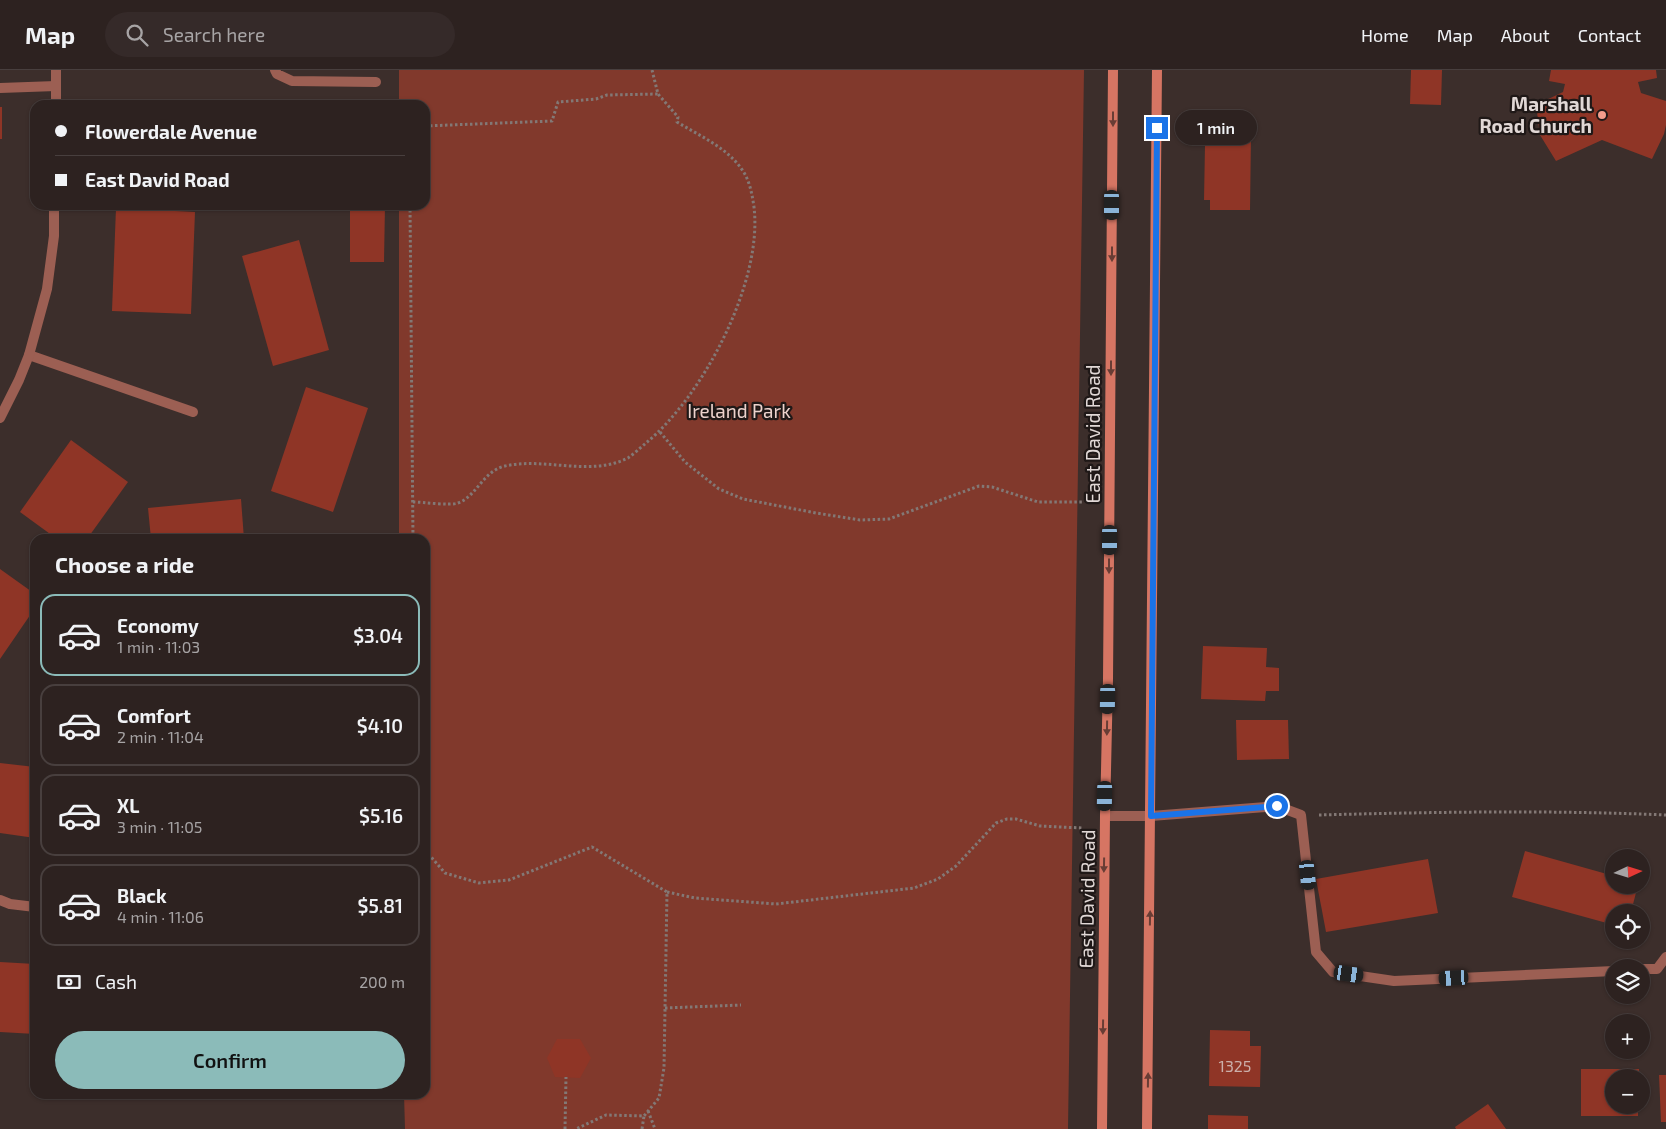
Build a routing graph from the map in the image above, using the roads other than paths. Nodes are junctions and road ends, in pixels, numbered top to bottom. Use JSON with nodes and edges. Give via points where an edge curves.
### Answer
{"nodes":[{"id":1,"x":56,"y":70,"type":"edge"},
{"id":2,"x":275,"y":70,"type":"edge"},
{"id":3,"x":1113,"y":70,"type":"edge"},
{"id":4,"x":1158,"y":70,"type":"edge"},
{"id":5,"x":376,"y":82,"type":"dead end"},
{"id":6,"x":56,"y":86,"type":"junction"},
{"id":7,"x":0,"y":88,"type":"edge"},
{"id":8,"x":56,"y":100,"type":"edge"},
{"id":9,"x":54,"y":210,"type":"edge"},
{"id":10,"x":29,"y":355,"type":"junction"},
{"id":11,"x":193,"y":412,"type":"dead end"},
{"id":12,"x":0,"y":418,"type":"edge"},
{"id":13,"x":1105,"y":816,"type":"junction"},
{"id":14,"x":1151,"y":816,"type":"junction"},
{"id":15,"x":0,"y":900,"type":"edge"},
{"id":16,"x":30,"y":906,"type":"edge"},
{"id":17,"x":1666,"y":957,"type":"edge"},
{"id":18,"x":1650,"y":969,"type":"edge"},
{"id":19,"x":1605,"y":971,"type":"edge"},
{"id":20,"x":1102,"y":1129,"type":"edge"},
{"id":21,"x":1147,"y":1129,"type":"edge"}],
"edges":[{"from":1,"to":6,"type":"street"},
{"from":2,"to":5,"type":"street","via":[[292,81]]},
{"from":3,"to":13,"type":"street","name":"East David Road","one_way":true},
{"from":4,"to":14,"type":"street"},
{"from":6,"to":7,"type":"street"},
{"from":6,"to":8,"type":"street"},
{"from":9,"to":10,"type":"street","via":[[47,289]]},
{"from":10,"to":11,"type":"street"},
{"from":10,"to":12,"type":"street"},
{"from":13,"to":14,"type":"street"},
{"from":13,"to":20,"type":"street","name":"East David Road","one_way":true},
{"from":14,"to":19,"type":"street","via":[[1277,806],[1301,815],[1316,952],[1333,972],[1394,981]]},
{"from":21,"to":14,"type":"street","one_way":true},
{"from":15,"to":16,"type":"street"},
{"from":17,"to":18,"type":"street","via":[[1657,969]]}]}
